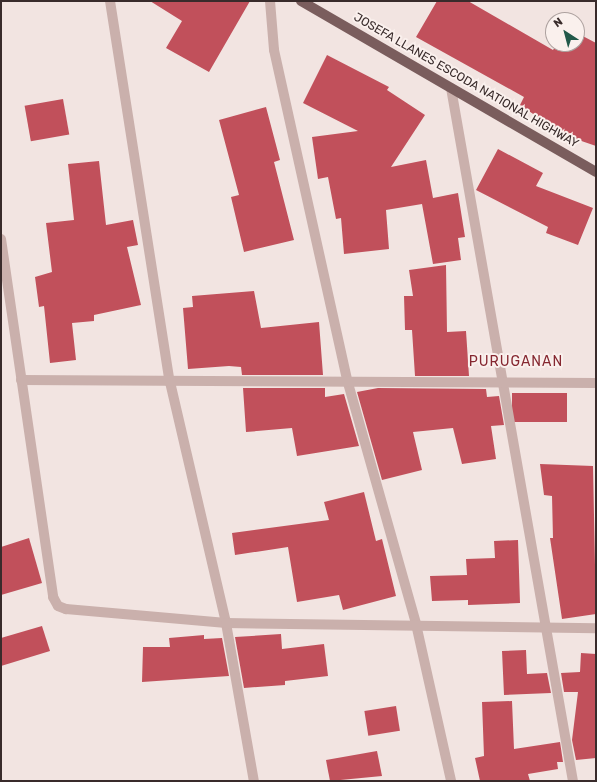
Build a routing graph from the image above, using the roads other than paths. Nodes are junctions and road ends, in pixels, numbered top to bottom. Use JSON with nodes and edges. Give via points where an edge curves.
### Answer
{"nodes":[{"id":1,"x":110,"y":1,"type":"edge"},
{"id":2,"x":270,"y":1,"type":"edge"},
{"id":3,"x":302,"y":1,"type":"edge"},
{"id":4,"x":451,"y":88,"type":"junction"},
{"id":5,"x":596,"y":172,"type":"edge"},
{"id":6,"x":1,"y":240,"type":"edge"},
{"id":7,"x":21,"y":380,"type":"junction"},
{"id":8,"x":170,"y":382,"type":"junction"},
{"id":9,"x":348,"y":383,"type":"junction"},
{"id":10,"x":503,"y":383,"type":"junction"},
{"id":11,"x":596,"y":383,"type":"edge"},
{"id":12,"x":226,"y":623,"type":"junction"},
{"id":13,"x":416,"y":624,"type":"junction"},
{"id":14,"x":545,"y":627,"type":"junction"},
{"id":15,"x":596,"y":628,"type":"edge"},
{"id":16,"x":254,"y":781,"type":"edge"},
{"id":17,"x":451,"y":781,"type":"edge"},
{"id":18,"x":573,"y":781,"type":"edge"}],
"edges":[{"from":1,"to":8,"type":"street"},
{"from":2,"to":9,"type":"street","via":[[274,50]]},
{"from":3,"to":4,"type":"main road","name":"JOSEFA LLANES ESCODA NATIONAL HIGHWAY"},
{"from":4,"to":5,"type":"main road","name":"JOSEFA LLANES ESCODA NATIONAL HIGHWAY"},
{"from":4,"to":10,"type":"street"},
{"from":6,"to":7,"type":"street"},
{"from":7,"to":8,"type":"street"},
{"from":7,"to":12,"type":"street","via":[[53,597],[58,606],[66,609]]},
{"from":8,"to":9,"type":"street"},
{"from":8,"to":12,"type":"street"},
{"from":9,"to":10,"type":"street"},
{"from":9,"to":13,"type":"street"},
{"from":10,"to":11,"type":"street"},
{"from":10,"to":14,"type":"street"},
{"from":12,"to":13,"type":"street"},
{"from":12,"to":16,"type":"street"},
{"from":13,"to":14,"type":"street"},
{"from":13,"to":17,"type":"street"},
{"from":14,"to":15,"type":"street"},
{"from":14,"to":18,"type":"street"}]}
